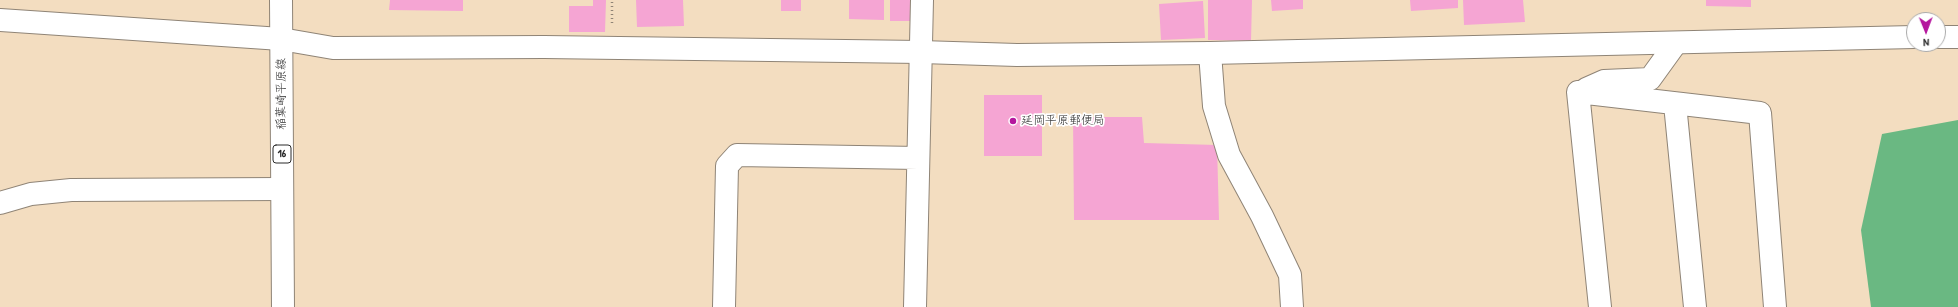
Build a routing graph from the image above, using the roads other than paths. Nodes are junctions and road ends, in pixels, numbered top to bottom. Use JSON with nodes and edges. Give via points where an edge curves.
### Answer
{"nodes":[{"id":1,"x":281,"y":0,"type":"edge"},
{"id":2,"x":922,"y":0,"type":"edge"},
{"id":3,"x":0,"y":20,"type":"edge"},
{"id":4,"x":1958,"y":36,"type":"edge"},
{"id":5,"x":1906,"y":37,"type":"edge"},
{"id":6,"x":1946,"y":37,"type":"edge"},
{"id":7,"x":281,"y":39,"type":"junction"},
{"id":8,"x":1676,"y":43,"type":"junction"},
{"id":9,"x":920,"y":52,"type":"junction"},
{"id":10,"x":1210,"y":53,"type":"junction"},
{"id":11,"x":1578,"y":92,"type":"junction"},
{"id":12,"x":1675,"y":104,"type":"junction"},
{"id":13,"x":918,"y":158,"type":"junction"},
{"id":14,"x":282,"y":189,"type":"junction"},
{"id":15,"x":0,"y":203,"type":"edge"},
{"id":16,"x":283,"y":307,"type":"edge"},
{"id":17,"x":724,"y":307,"type":"edge"},
{"id":18,"x":915,"y":307,"type":"edge"},
{"id":19,"x":1292,"y":307,"type":"edge"},
{"id":20,"x":1600,"y":307,"type":"edge"},
{"id":21,"x":1696,"y":307,"type":"edge"},
{"id":22,"x":1775,"y":307,"type":"edge"}],
"edges":[{"from":1,"to":7,"type":"street","name":"稲葉崎平原線","number":"16"},
{"from":2,"to":9,"type":"street"},
{"from":3,"to":7,"type":"street"},
{"from":4,"to":6,"type":"street"},
{"from":5,"to":8,"type":"street"},
{"from":7,"to":9,"type":"street","via":[[333,48],[544,47]]},
{"from":7,"to":14,"type":"street","name":"稲葉崎平原線","number":"16"},
{"from":8,"to":10,"type":"street"},
{"from":8,"to":11,"type":"street","via":[[1650,79],[1604,81]]},
{"from":9,"to":10,"type":"street","via":[[1018,55]]},
{"from":9,"to":13,"type":"street"},
{"from":10,"to":19,"type":"street","via":[[1214,106],[1229,155],[1290,275]]},
{"from":11,"to":12,"type":"street"},
{"from":11,"to":20,"type":"street"},
{"from":12,"to":21,"type":"street"},
{"from":12,"to":22,"type":"street","via":[[1760,113]]},
{"from":13,"to":17,"type":"street","via":[[736,155],[727,166]]},
{"from":13,"to":18,"type":"street"},
{"from":14,"to":15,"type":"street","via":[[71,190],[31,194]]},
{"from":14,"to":16,"type":"street","name":"稲葉崎平原線","number":"16"}]}
